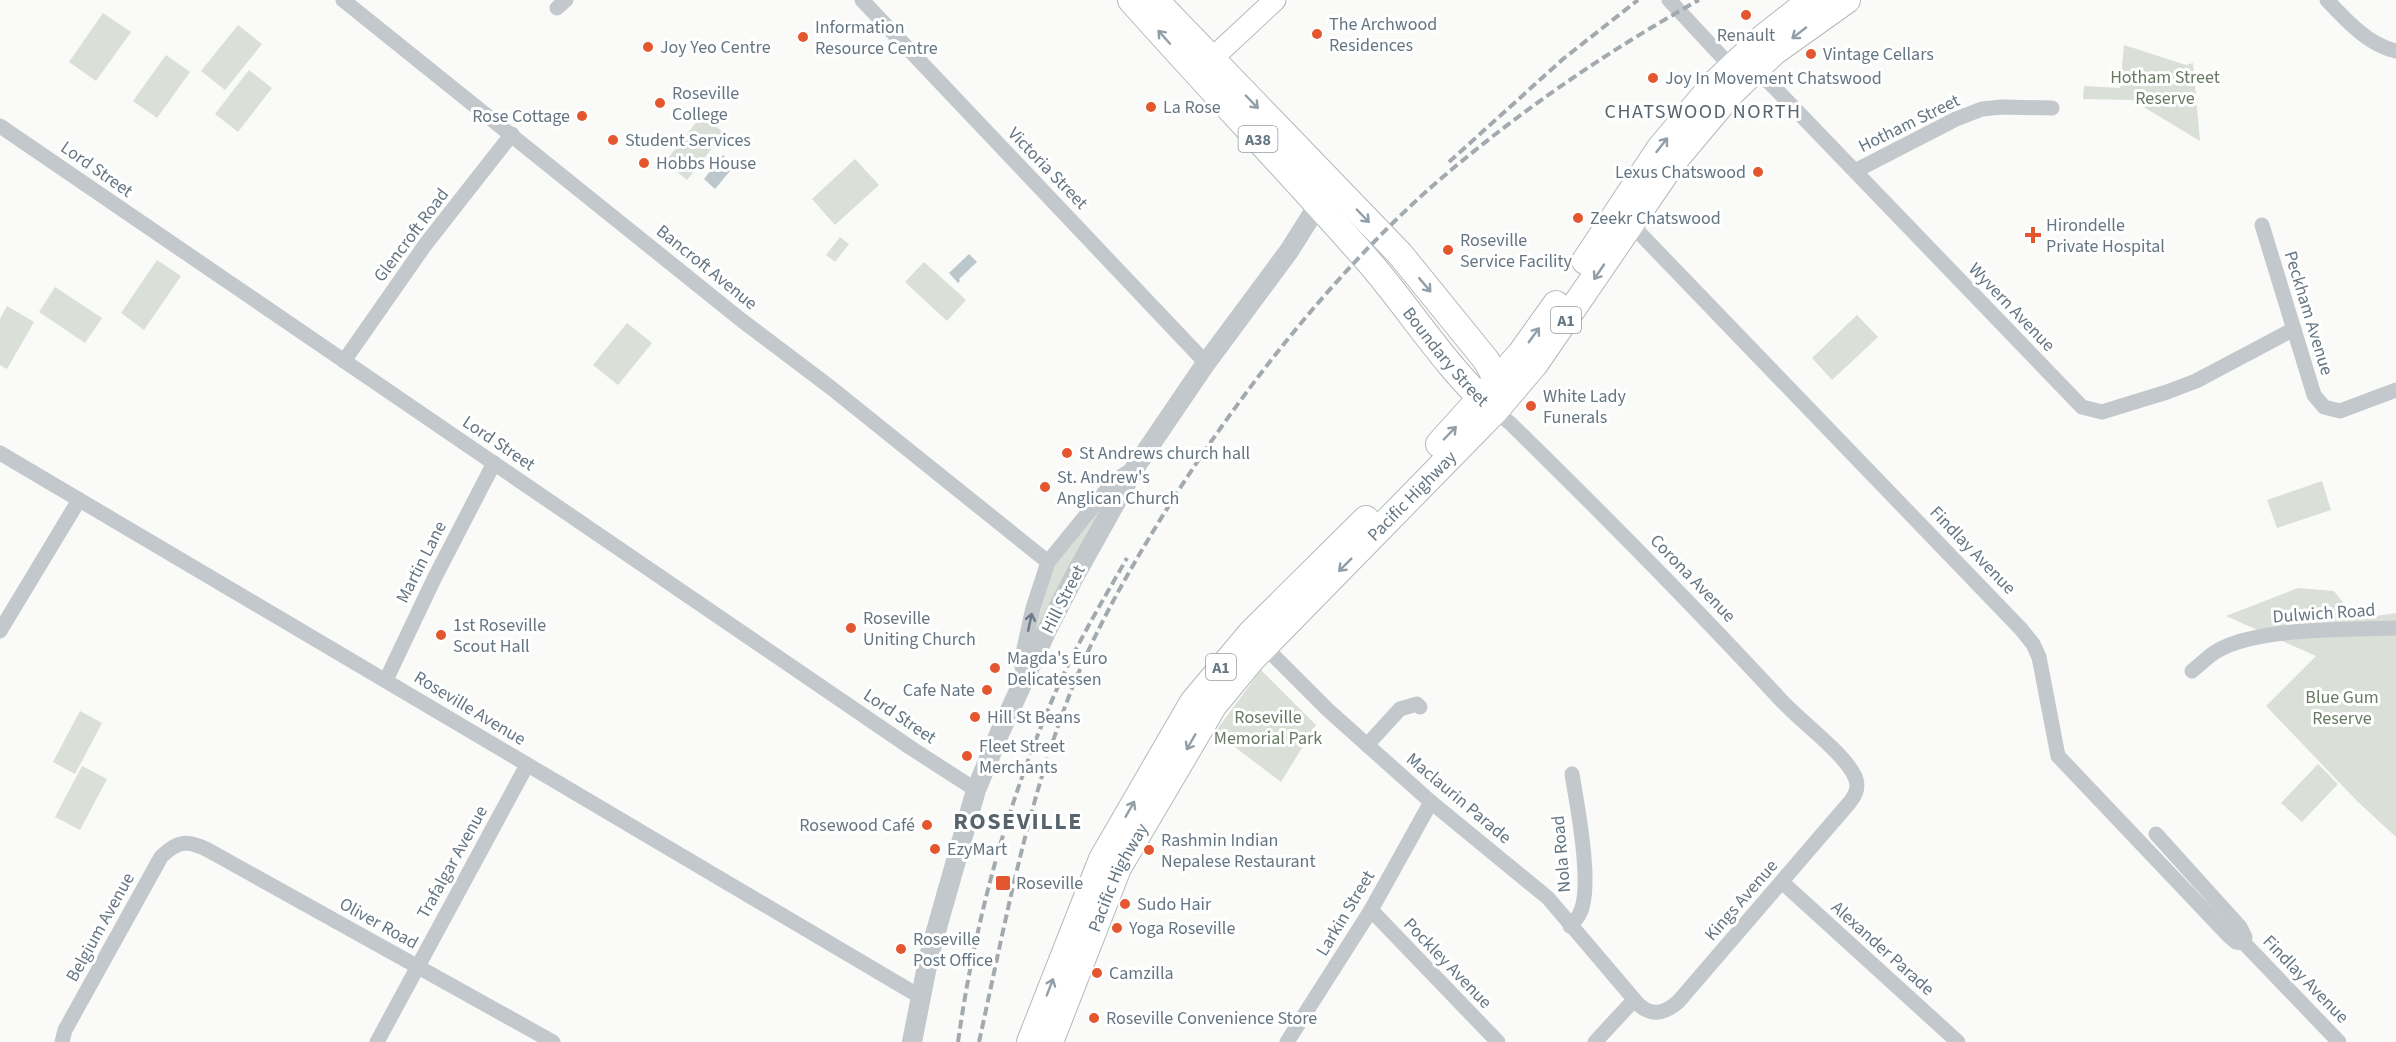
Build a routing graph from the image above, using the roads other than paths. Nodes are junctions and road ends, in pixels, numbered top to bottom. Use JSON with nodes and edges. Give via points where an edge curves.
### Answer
{"nodes":[{"id":1,"x":343,"y":0,"type":"edge"},
{"id":2,"x":862,"y":0,"type":"edge"},
{"id":3,"x":1131,"y":0,"type":"edge"},
{"id":4,"x":1155,"y":0,"type":"edge"},
{"id":5,"x":1275,"y":0,"type":"edge"},
{"id":6,"x":1669,"y":0,"type":"edge"},
{"id":7,"x":1811,"y":0,"type":"edge"},
{"id":8,"x":1846,"y":0,"type":"edge"},
{"id":9,"x":2326,"y":0,"type":"edge"},
{"id":10,"x":2396,"y":51,"type":"edge"},
{"id":11,"x":1204,"y":66,"type":"junction"},
{"id":12,"x":1744,"y":68,"type":"junction"},
{"id":13,"x":2052,"y":108,"type":"dead end"},
{"id":14,"x":0,"y":126,"type":"edge"},
{"id":15,"x":512,"y":134,"type":"junction"},
{"id":16,"x":1856,"y":171,"type":"junction"},
{"id":17,"x":1318,"y":205,"type":"junction"},
{"id":18,"x":1625,"y":218,"type":"junction"},
{"id":19,"x":2262,"y":225,"type":"dead end"},
{"id":20,"x":2294,"y":329,"type":"junction"},
{"id":21,"x":344,"y":361,"type":"junction"},
{"id":22,"x":1206,"y":363,"type":"junction"},
{"id":23,"x":2396,"y":390,"type":"edge"},
{"id":24,"x":1491,"y":397,"type":"junction"},
{"id":25,"x":0,"y":453,"type":"edge"},
{"id":26,"x":494,"y":463,"type":"junction"},
{"id":27,"x":1136,"y":466,"type":"junction"},
{"id":28,"x":80,"y":500,"type":"junction"},
{"id":29,"x":1048,"y":562,"type":"junction"},
{"id":30,"x":2396,"y":628,"type":"edge"},
{"id":31,"x":0,"y":631,"type":"edge"},
{"id":32,"x":1258,"y":640,"type":"junction"},
{"id":33,"x":2192,"y":671,"type":"dead end"},
{"id":34,"x":1025,"y":679,"type":"junction"},
{"id":35,"x":386,"y":680,"type":"junction"},
{"id":36,"x":1420,"y":707,"type":"dead end"},
{"id":37,"x":1367,"y":745,"type":"junction"},
{"id":38,"x":527,"y":765,"type":"junction"},
{"id":39,"x":1572,"y":774,"type":"dead end"},
{"id":40,"x":1856,"y":778,"type":"joint"},
{"id":41,"x":976,"y":790,"type":"junction"},
{"id":42,"x":1431,"y":802,"type":"junction"},
{"id":43,"x":2156,"y":834,"type":"dead end"},
{"id":44,"x":184,"y":842,"type":"joint"},
{"id":45,"x":1782,"y":882,"type":"junction"},
{"id":46,"x":1371,"y":910,"type":"junction"},
{"id":47,"x":1570,"y":926,"type":"junction"},
{"id":48,"x":2244,"y":943,"type":"junction"},
{"id":49,"x":417,"y":967,"type":"junction"},
{"id":50,"x":919,"y":996,"type":"junction"},
{"id":51,"x":1634,"y":1000,"type":"junction"},
{"id":52,"x":2333,"y":1040,"type":"edge"},
{"id":53,"x":62,"y":1042,"type":"edge"},
{"id":54,"x":377,"y":1042,"type":"edge"},
{"id":55,"x":553,"y":1042,"type":"edge"},
{"id":56,"x":912,"y":1042,"type":"edge"},
{"id":57,"x":1030,"y":1042,"type":"edge"},
{"id":58,"x":1050,"y":1042,"type":"edge"},
{"id":59,"x":1287,"y":1042,"type":"edge"},
{"id":60,"x":1498,"y":1042,"type":"edge"},
{"id":61,"x":1595,"y":1042,"type":"edge"},
{"id":62,"x":1958,"y":1042,"type":"edge"}],
"edges":[{"from":1,"to":15,"type":"street","name":"Bancroft Avenue"},
{"from":2,"to":22,"type":"street","name":"Victoria Street"},
{"from":11,"to":3,"type":"highway","name":"Boundary Street","number":"A38","one_way":true},
{"from":4,"to":11,"type":"highway","name":"Boundary Street","number":"A38"},
{"from":5,"to":11,"type":"main road"},
{"from":6,"to":12,"type":"street","name":"Wyvern Avenue","via":[[1723,58]]},
{"from":7,"to":12,"type":"highway","name":"Pacific Highway","number":"A1","via":[[1764,37]]},
{"from":8,"to":12,"type":"highway","name":"Pacific Highway","number":"A1","one_way":true},
{"from":9,"to":10,"type":"street","via":[[2373,42]]},
{"from":11,"to":17,"type":"highway","name":"Boundary Street","number":"A38"},
{"from":11,"to":24,"type":"highway","name":"Boundary Street","number":"A38","one_way":true,"via":[[1400,254],[1482,354]]},
{"from":12,"to":16,"type":"street","name":"Wyvern Avenue","via":[[1766,79]]},
{"from":12,"to":18,"type":"highway","name":"Pacific Highway","number":"A1","via":[[1719,79],[1660,148]]},
{"from":13,"to":16,"type":"street","name":"Hotham Street","via":[[1982,109]]},
{"from":14,"to":21,"type":"street","name":"Lord Street"},
{"from":15,"to":21,"type":"street","name":"Glencroft Road","via":[[425,245]]},
{"from":15,"to":29,"type":"street","name":"Bancroft Avenue"},
{"from":16,"to":20,"type":"street","name":"Wyvern Avenue","via":[[2051,376],[2090,411],[2115,410],[2196,381]]},
{"from":17,"to":22,"type":"street","name":"Hill Street"},
{"from":17,"to":24,"type":"highway","name":"Boundary Street","number":"A38","via":[[1383,278],[1463,380]]},
{"from":18,"to":24,"type":"highway","name":"Pacific Highway","number":"A1","via":[[1542,356]]},
{"from":18,"to":48,"type":"street","name":"Findlay Avenue","via":[[2034,644],[2058,756],[2221,929],[2236,942]]},
{"from":19,"to":20,"type":"street","name":"Peckham Avenue"},
{"from":20,"to":23,"type":"street","name":"Peckham Avenue","via":[[2314,394],[2324,407],[2340,411]]},
{"from":21,"to":26,"type":"street","name":"Lord Street"},
{"from":22,"to":27,"type":"street","name":"Hill Street"},
{"from":24,"to":32,"type":"highway","name":"Pacific Highway","number":"A1"},
{"from":24,"to":40,"type":"street","name":"Corona Avenue","via":[[1510,423],[1627,537],[1845,762]]},
{"from":25,"to":28,"type":"street","name":"Roseville Avenue"},
{"from":26,"to":35,"type":"street","name":"Martin Lane"},
{"from":26,"to":41,"type":"street","name":"Lord Street"},
{"from":27,"to":29,"type":"street","via":[[1113,482]]},
{"from":27,"to":34,"type":"street","name":"Hill Street","via":[[1074,577]]},
{"from":28,"to":31,"type":"street"},
{"from":28,"to":35,"type":"street","name":"Roseville Avenue"},
{"from":34,"to":29,"type":"street","one_way":true,"via":[[1021,662]]},
{"from":30,"to":33,"type":"street","name":"Dulwich Road","via":[[2258,638],[2218,651]]},
{"from":32,"to":37,"type":"street","name":"Maclaurin Parade"},
{"from":57,"to":32,"type":"highway","name":"Pacific Highway","number":"A1","one_way":true,"via":[[1102,859],[1193,702],[1213,676]]},
{"from":32,"to":58,"type":"highway","name":"Pacific Highway","number":"A1","one_way":true,"via":[[1126,851]]},
{"from":34,"to":41,"type":"street","name":"Hill Street"},
{"from":35,"to":38,"type":"street","name":"Roseville Avenue"},
{"from":36,"to":37,"type":"street","via":[[1417,704],[1400,709]]},
{"from":37,"to":42,"type":"street","name":"Maclaurin Parade"},
{"from":38,"to":49,"type":"street","name":"Trafalgar Avenue"},
{"from":38,"to":50,"type":"street","name":"Roseville Avenue"},
{"from":39,"to":47,"type":"street","name":"Nola Road","via":[[1585,873],[1584,900],[1579,916]]},
{"from":40,"to":45,"type":"street","name":"Kings Avenue","via":[[1857,787],[1850,802]]},
{"from":41,"to":50,"type":"street","name":"Hill Street"},
{"from":42,"to":46,"type":"street","name":"Larkin Street"},
{"from":42,"to":47,"type":"street","name":"Maclaurin Parade","via":[[1548,898]]},
{"from":43,"to":48,"type":"street","name":"Findlay Avenue","via":[[2240,927]]},
{"from":44,"to":49,"type":"street","name":"Oliver Road","via":[[208,850]]},
{"from":44,"to":53,"type":"street","name":"Belgium Avenue","via":[[161,856]]},
{"from":45,"to":51,"type":"street","name":"Kings Avenue","via":[[1672,1007],[1651,1013]]},
{"from":45,"to":62,"type":"street","name":"Alexander Parade"},
{"from":46,"to":59,"type":"street","name":"Larkin Street"},
{"from":46,"to":60,"type":"street","name":"Pockley Avenue"},
{"from":47,"to":51,"type":"street","name":"Maclaurin Parade"},
{"from":48,"to":52,"type":"street","name":"Findlay Avenue"},
{"from":49,"to":54,"type":"street","name":"Trafalgar Avenue"},
{"from":49,"to":55,"type":"street","name":"Oliver Road"},
{"from":50,"to":56,"type":"street","name":"Hill Street"},
{"from":51,"to":61,"type":"street"}]}
